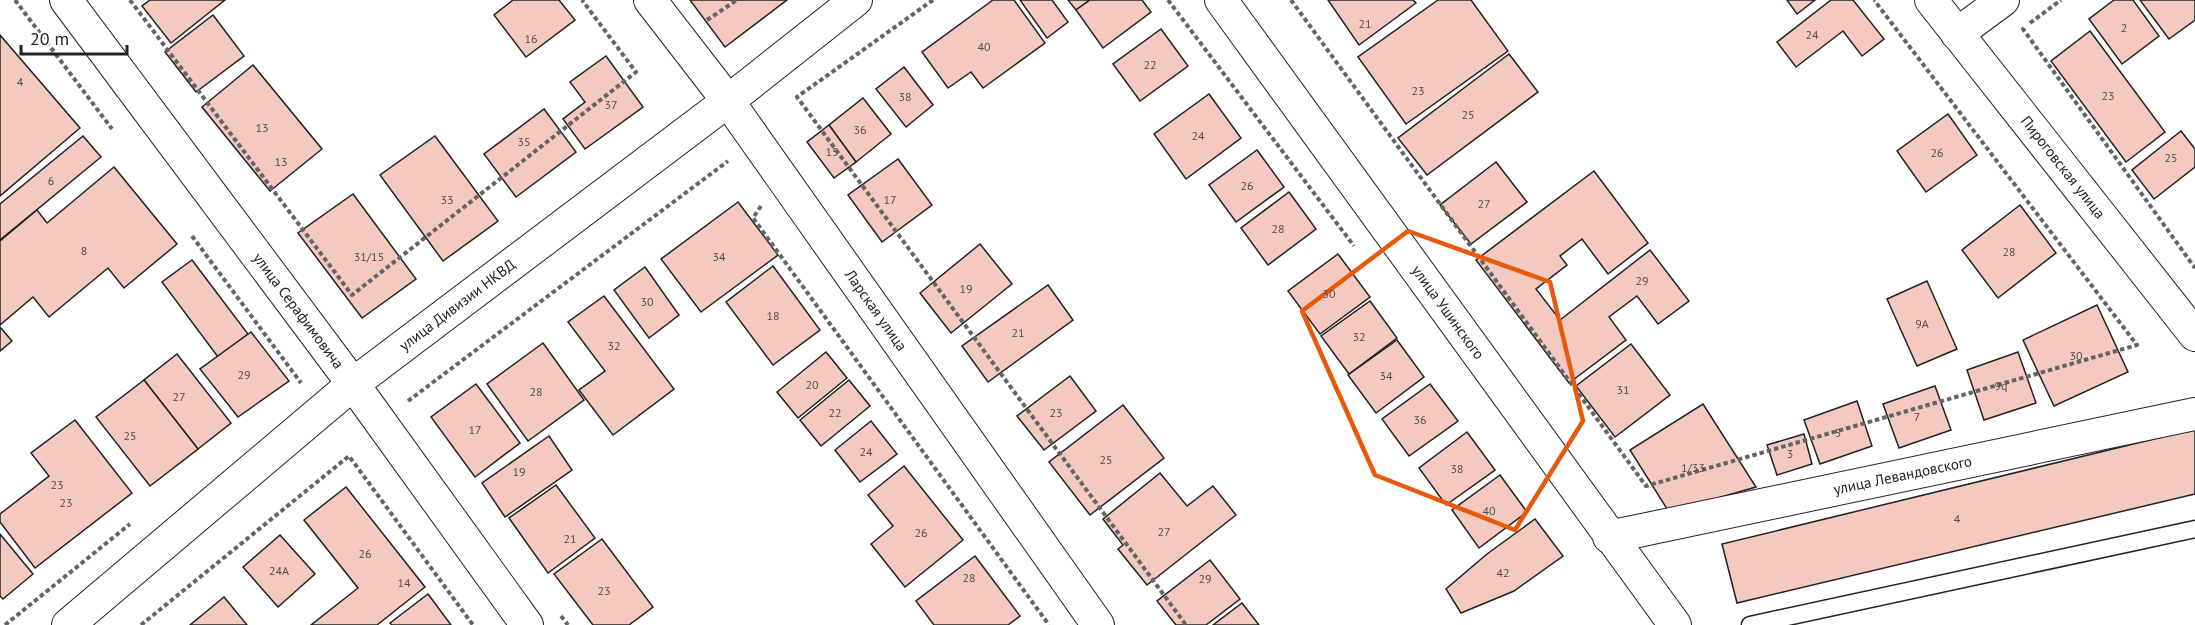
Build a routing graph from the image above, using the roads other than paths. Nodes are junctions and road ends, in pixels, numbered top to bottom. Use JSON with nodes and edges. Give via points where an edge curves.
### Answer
{"nodes":[{"id":1,"x":66,"y":0,"type":"edge"},
{"id":2,"x":650,"y":0,"type":"edge"},
{"id":3,"x":856,"y":0,"type":"edge"},
{"id":4,"x":1221,"y":0,"type":"edge"},
{"id":5,"x":1931,"y":0,"type":"edge"},
{"id":6,"x":2003,"y":0,"type":"edge"},
{"id":7,"x":1957,"y":34,"type":"junction"},
{"id":8,"x":728,"y":101,"type":"junction"},
{"id":9,"x":2195,"y":335,"type":"edge"},
{"id":10,"x":353,"y":384,"type":"junction"},
{"id":11,"x":2195,"y":414,"type":"edge"},
{"id":12,"x":2195,"y":529,"type":"edge"},
{"id":13,"x":1609,"y":537,"type":"junction"},
{"id":14,"x":68,"y":625,"type":"edge"},
{"id":15,"x":527,"y":625,"type":"edge"},
{"id":16,"x":1098,"y":625,"type":"edge"},
{"id":17,"x":1675,"y":625,"type":"edge"},
{"id":18,"x":1750,"y":625,"type":"edge"}],
"edges":[{"from":1,"to":10,"type":"street","name":"улица Серафимовича"},
{"from":2,"to":8,"type":"street","name":"Ларская улица"},
{"from":3,"to":8,"type":"street","name":"улица Дивизии НКВД"},
{"from":4,"to":13,"type":"street","name":"улица Ушинского"},
{"from":5,"to":7,"type":"street","name":"Пироговская улица"},
{"from":6,"to":7,"type":"street"},
{"from":7,"to":9,"type":"street","name":"Пироговская улица"},
{"from":8,"to":10,"type":"street","name":"улица Дивизии НКВД"},
{"from":8,"to":16,"type":"street","name":"Ларская улица"},
{"from":10,"to":14,"type":"street","name":"улица Дивизии НКВД"},
{"from":10,"to":15,"type":"street","name":"улица Серафимовича"},
{"from":11,"to":13,"type":"street","name":"улица Левандовского"},
{"from":12,"to":18,"type":"lane"},
{"from":13,"to":17,"type":"street","name":"улица Ушинского"}]}
